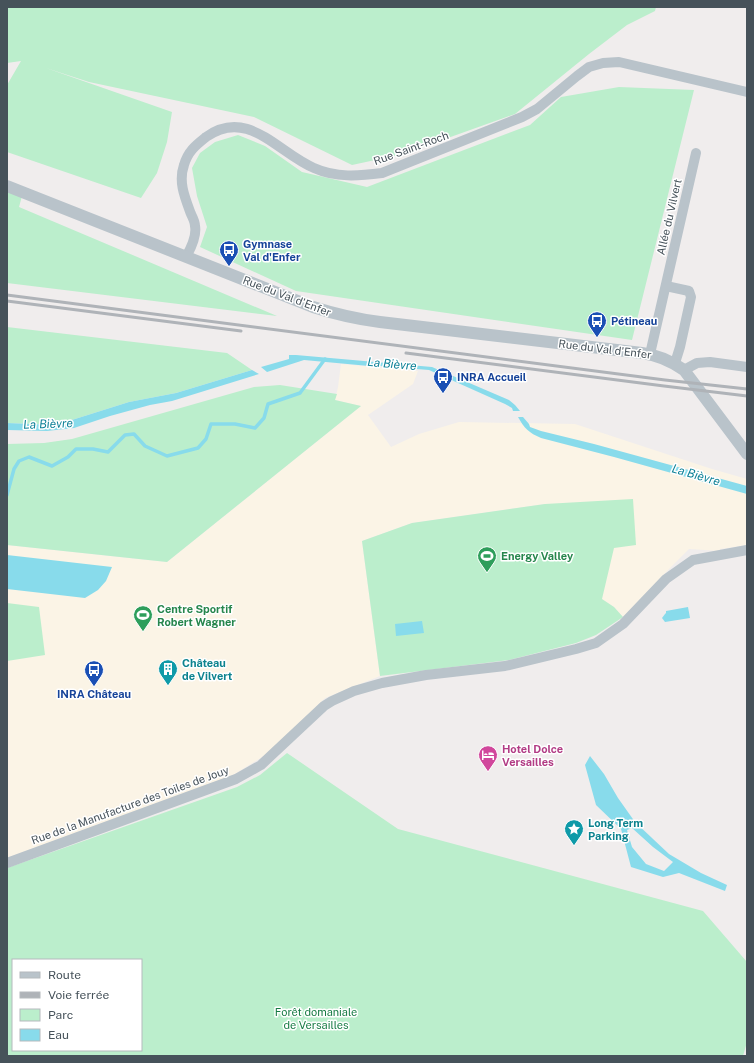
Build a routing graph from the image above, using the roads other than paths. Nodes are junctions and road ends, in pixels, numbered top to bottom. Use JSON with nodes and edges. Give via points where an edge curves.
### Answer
{"nodes":[{"id":1,"x":747,"y":92,"type":"edge"},
{"id":2,"x":696,"y":153,"type":"dead end"},
{"id":3,"x":7,"y":186,"type":"edge"},
{"id":4,"x":186,"y":257,"type":"junction"},
{"id":5,"x":666,"y":286,"type":"junction"},
{"id":6,"x":650,"y":354,"type":"junction"},
{"id":7,"x":680,"y":367,"type":"junction"},
{"id":8,"x":747,"y":367,"type":"edge"},
{"id":9,"x":747,"y":454,"type":"edge"},
{"id":10,"x":747,"y":550,"type":"edge"},
{"id":11,"x":7,"y":863,"type":"edge"}],
"edges":[{"from":1,"to":4,"type":"street","name":"Rue Saint-Roch","via":[[619,62],[603,63],[589,67],[537,109],[522,117],[382,173],[360,176],[339,175],[313,168],[267,138],[246,128],[231,127],[215,131],[192,147],[184,164],[183,193],[195,226],[195,235]]},
{"from":2,"to":5,"type":"street","name":"Allée du Vilvert"},
{"from":3,"to":4,"type":"street","name":"Rue du Val d'Enfer"},
{"from":4,"to":6,"type":"street","name":"Rue du Val d'Enfer","via":[[313,307],[352,318]]},
{"from":5,"to":6,"type":"street","name":"Allée du Vilvert"},
{"from":5,"to":7,"type":"street","via":[[689,291],[692,297],[680,347]]},
{"from":6,"to":7,"type":"street","name":"Rue du Val d'Enfer"},
{"from":7,"to":8,"type":"street","via":[[710,362]]},
{"from":7,"to":9,"type":"street"},
{"from":10,"to":11,"type":"street","name":"Rue de la Manufacture des Toiles de Jouy","via":[[693,560],[666,579],[623,624],[596,643],[505,666],[382,682],[354,691],[324,706],[261,765],[236,779]]}]}
